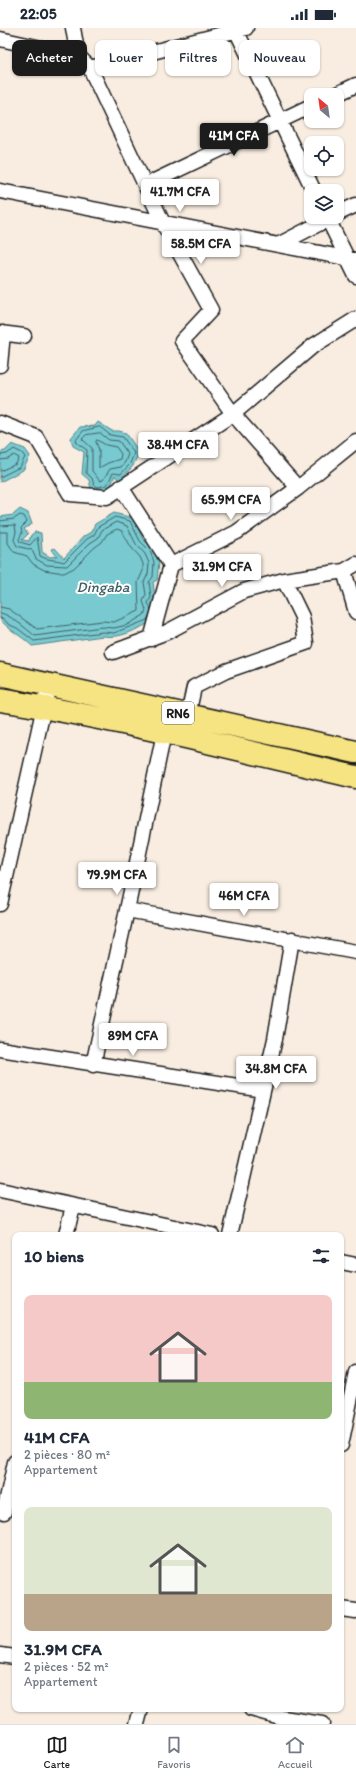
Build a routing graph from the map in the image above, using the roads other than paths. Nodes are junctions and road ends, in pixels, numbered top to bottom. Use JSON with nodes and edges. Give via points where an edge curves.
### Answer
{"nodes":[{"id":1,"x":73,"y":28,"type":"edge"},
{"id":2,"x":240,"y":29,"type":"edge"},
{"id":3,"x":0,"y":39,"type":"edge"},
{"id":4,"x":75,"y":40,"type":"edge"},
{"id":5,"x":12,"y":42,"type":"edge"},
{"id":6,"x":87,"y":65,"type":"edge"},
{"id":7,"x":90,"y":68,"type":"junction"},
{"id":8,"x":356,"y":85,"type":"edge"},
{"id":9,"x":344,"y":91,"type":"edge"},
{"id":10,"x":304,"y":109,"type":"edge"},
{"id":11,"x":280,"y":120,"type":"junction"},
{"id":12,"x":311,"y":184,"type":"edge"},
{"id":13,"x":146,"y":185,"type":"junction"},
{"id":14,"x":0,"y":191,"type":"edge"},
{"id":15,"x":356,"y":205,"type":"edge"},
{"id":16,"x":344,"y":211,"type":"edge"},
{"id":17,"x":163,"y":223,"type":"junction"},
{"id":18,"x":318,"y":224,"type":"edge"},
{"id":19,"x":334,"y":224,"type":"edge"},
{"id":20,"x":278,"y":245,"type":"junction"},
{"id":21,"x":352,"y":259,"type":"edge"},
{"id":22,"x":356,"y":276,"type":"edge"},
{"id":23,"x":356,"y":318,"type":"edge"},
{"id":24,"x":1,"y":333,"type":"edge"},
{"id":25,"x":24,"y":336,"type":"dead end"},
{"id":26,"x":0,"y":365,"type":"edge"},
{"id":27,"x":233,"y":414,"type":"junction"},
{"id":28,"x":0,"y":423,"type":"edge"},
{"id":29,"x":356,"y":441,"type":"edge"},
{"id":30,"x":121,"y":487,"type":"junction"},
{"id":31,"x":298,"y":488,"type":"junction"},
{"id":32,"x":170,"y":565,"type":"junction"},
{"id":33,"x":350,"y":568,"type":"edge"},
{"id":34,"x":284,"y":580,"type":"junction"},
{"id":35,"x":356,"y":612,"type":"edge"},
{"id":36,"x":151,"y":639,"type":"junction"},
{"id":37,"x":113,"y":652,"type":"dead end"},
{"id":38,"x":0,"y":674,"type":"edge"},
{"id":39,"x":49,"y":684,"type":"junction"},
{"id":40,"x":0,"y":700,"type":"edge"},
{"id":41,"x":43,"y":707,"type":"junction"},
{"id":42,"x":188,"y":715,"type":"junction"},
{"id":43,"x":164,"y":733,"type":"junction"},
{"id":44,"x":356,"y":752,"type":"edge"},
{"id":45,"x":356,"y":777,"type":"edge"},
{"id":46,"x":0,"y":904,"type":"edge"},
{"id":47,"x":127,"y":910,"type":"junction"},
{"id":48,"x":292,"y":939,"type":"junction"},
{"id":49,"x":356,"y":952,"type":"edge"},
{"id":50,"x":0,"y":1049,"type":"edge"},
{"id":51,"x":93,"y":1065,"type":"junction"},
{"id":52,"x":263,"y":1090,"type":"junction"},
{"id":53,"x":0,"y":1190,"type":"edge"},
{"id":54,"x":73,"y":1206,"type":"junction"},
{"id":55,"x":67,"y":1232,"type":"edge"},
{"id":56,"x":198,"y":1232,"type":"edge"},
{"id":57,"x":231,"y":1232,"type":"edge"},
{"id":58,"x":344,"y":1263,"type":"edge"},
{"id":59,"x":356,"y":1265,"type":"edge"},
{"id":60,"x":356,"y":1372,"type":"edge"},
{"id":61,"x":345,"y":1403,"type":"edge"},
{"id":62,"x":344,"y":1414,"type":"edge"},
{"id":63,"x":12,"y":1479,"type":"edge"},
{"id":64,"x":6,"y":1512,"type":"edge"},
{"id":65,"x":344,"y":1609,"type":"edge"},
{"id":66,"x":356,"y":1611,"type":"edge"},
{"id":67,"x":0,"y":1655,"type":"edge"},
{"id":68,"x":12,"y":1657,"type":"edge"},
{"id":69,"x":140,"y":1712,"type":"edge"},
{"id":70,"x":264,"y":1712,"type":"edge"},
{"id":71,"x":283,"y":1717,"type":"edge"},
{"id":72,"x":137,"y":1724,"type":"edge"},
{"id":73,"x":322,"y":1724,"type":"edge"}],
"edges":[{"from":1,"to":4,"type":"street"},
{"from":2,"to":7,"type":"street"},
{"from":2,"to":11,"type":"street"},
{"from":3,"to":5,"type":"street"},
{"from":6,"to":7,"type":"street"},
{"from":7,"to":13,"type":"street"},
{"from":8,"to":9,"type":"street"},
{"from":10,"to":11,"type":"street"},
{"from":11,"to":12,"type":"street"},
{"from":11,"to":13,"type":"street"},
{"from":13,"to":17,"type":"street"},
{"from":14,"to":17,"type":"street"},
{"from":15,"to":16,"type":"street"},
{"from":17,"to":20,"type":"street"},
{"from":17,"to":27,"type":"street","via":[[211,310],[182,341]]},
{"from":18,"to":20,"type":"street"},
{"from":19,"to":21,"type":"street"},
{"from":20,"to":21,"type":"street"},
{"from":21,"to":22,"type":"street"},
{"from":23,"to":27,"type":"street","via":[[313,346]]},
{"from":24,"to":25,"type":"street"},
{"from":24,"to":26,"type":"street"},
{"from":27,"to":30,"type":"street"},
{"from":27,"to":31,"type":"street"},
{"from":28,"to":30,"type":"street","via":[[36,437],[70,494],[107,497]]},
{"from":29,"to":31,"type":"street"},
{"from":30,"to":32,"type":"street"},
{"from":31,"to":32,"type":"street","via":[[238,532]]},
{"from":32,"to":36,"type":"street"},
{"from":33,"to":34,"type":"street"},
{"from":33,"to":35,"type":"street"},
{"from":34,"to":36,"type":"street","via":[[244,591]]},
{"from":34,"to":42,"type":"street","via":[[302,617],[306,643],[226,671],[194,687]]},
{"from":36,"to":37,"type":"street"},
{"from":38,"to":39,"type":"highway","number":"RN6"},
{"from":39,"to":41,"type":"street"},
{"from":39,"to":42,"type":"highway","number":"RN6"},
{"from":40,"to":41,"type":"highway","number":"RN6"},
{"from":41,"to":43,"type":"highway","number":"RN6"},
{"from":41,"to":46,"type":"street"},
{"from":42,"to":44,"type":"highway","number":"RN6"},
{"from":43,"to":45,"type":"highway","number":"RN6"},
{"from":43,"to":47,"type":"street"},
{"from":47,"to":48,"type":"street"},
{"from":47,"to":51,"type":"street"},
{"from":48,"to":49,"type":"street"},
{"from":48,"to":52,"type":"street","via":[[275,1039]]},
{"from":50,"to":51,"type":"street"},
{"from":51,"to":52,"type":"street"},
{"from":52,"to":57,"type":"street"},
{"from":53,"to":54,"type":"street"},
{"from":54,"to":55,"type":"street"},
{"from":54,"to":56,"type":"street"},
{"from":58,"to":59,"type":"street"},
{"from":60,"to":61,"type":"street"},
{"from":61,"to":62,"type":"street"},
{"from":63,"to":64,"type":"street"},
{"from":65,"to":66,"type":"street"},
{"from":67,"to":68,"type":"street"},
{"from":69,"to":72,"type":"street"},
{"from":70,"to":71,"type":"street"},
{"from":71,"to":73,"type":"street"}]}
